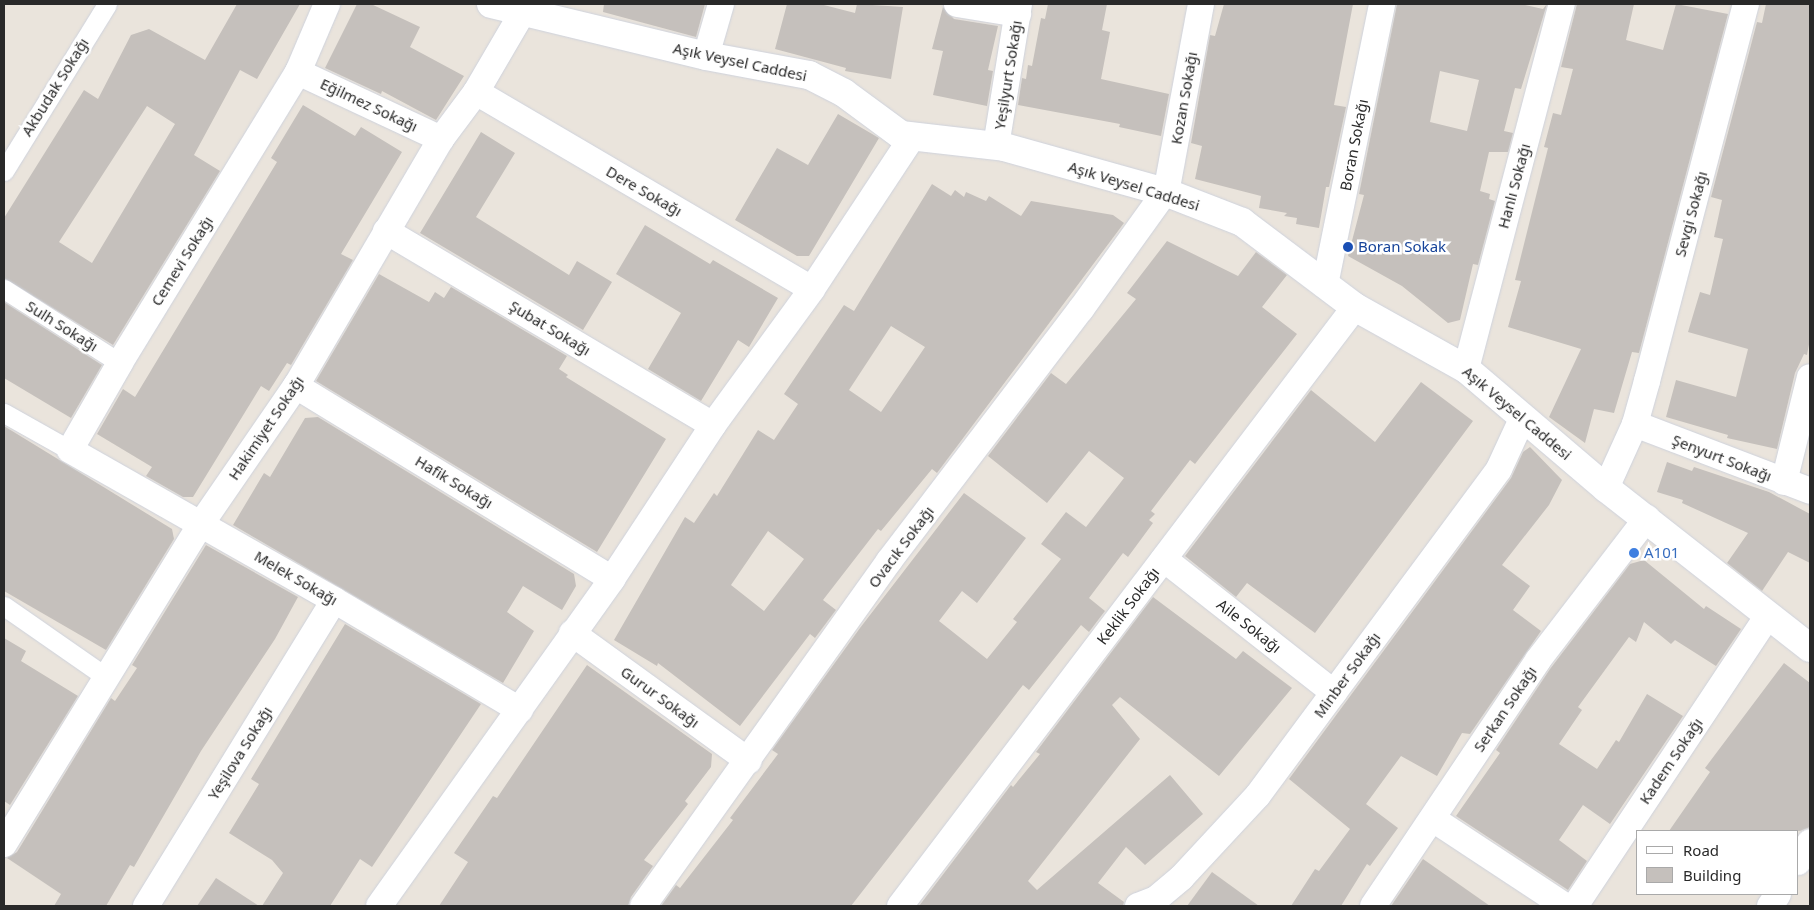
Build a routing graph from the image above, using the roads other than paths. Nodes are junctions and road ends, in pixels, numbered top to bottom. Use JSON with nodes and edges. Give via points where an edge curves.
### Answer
{"nodes":[{"id":1,"x":107,"y":4,"type":"edge"},
{"id":2,"x":327,"y":4,"type":"edge"},
{"id":3,"x":491,"y":4,"type":"edge"},
{"id":4,"x":721,"y":4,"type":"edge"},
{"id":5,"x":957,"y":4,"type":"edge"},
{"id":6,"x":1201,"y":4,"type":"edge"},
{"id":7,"x":1382,"y":4,"type":"edge"},
{"id":8,"x":1562,"y":4,"type":"edge"},
{"id":9,"x":1746,"y":4,"type":"edge"},
{"id":10,"x":1018,"y":9,"type":"edge"},
{"id":11,"x":524,"y":10,"type":"junction"},
{"id":12,"x":559,"y":12,"type":"edge"},
{"id":13,"x":706,"y":56,"type":"junction"},
{"id":14,"x":298,"y":72,"type":"junction"},
{"id":15,"x":476,"y":92,"type":"junction"},
{"id":16,"x":913,"y":136,"type":"junction"},
{"id":17,"x":441,"y":139,"type":"junction"},
{"id":18,"x":996,"y":146,"type":"junction"},
{"id":19,"x":4,"y":171,"type":"edge"},
{"id":20,"x":1166,"y":193,"type":"junction"},
{"id":21,"x":386,"y":231,"type":"junction"},
{"id":22,"x":1325,"y":285,"type":"junction"},
{"id":23,"x":812,"y":289,"type":"junction"},
{"id":24,"x":4,"y":290,"type":"edge"},
{"id":25,"x":1356,"y":307,"type":"junction"},
{"id":26,"x":120,"y":363,"type":"junction"},
{"id":27,"x":1466,"y":369,"type":"junction"},
{"id":28,"x":1810,"y":377,"type":"edge"},
{"id":29,"x":296,"y":386,"type":"junction"},
{"id":30,"x":4,"y":413,"type":"edge"},
{"id":31,"x":1523,"y":417,"type":"junction"},
{"id":32,"x":1635,"y":424,"type":"junction"},
{"id":33,"x":713,"y":425,"type":"junction"},
{"id":34,"x":70,"y":450,"type":"junction"},
{"id":35,"x":1784,"y":482,"type":"junction"},
{"id":36,"x":1606,"y":488,"type":"junction"},
{"id":37,"x":1810,"y":491,"type":"edge"},
{"id":38,"x":1646,"y":518,"type":"junction"},
{"id":39,"x":200,"y":524,"type":"junction"},
{"id":40,"x":1164,"y":559,"type":"junction"},
{"id":41,"x":612,"y":579,"type":"junction"},
{"id":42,"x":334,"y":600,"type":"junction"},
{"id":43,"x":4,"y":606,"type":"edge"},
{"id":44,"x":1767,"y":617,"type":"junction"},
{"id":45,"x":572,"y":633,"type":"junction"},
{"id":46,"x":1810,"y":648,"type":"edge"},
{"id":47,"x":106,"y":676,"type":"junction"},
{"id":48,"x":1334,"y":693,"type":"junction"},
{"id":49,"x":520,"y":710,"type":"junction"},
{"id":50,"x":749,"y":761,"type":"junction"},
{"id":51,"x":1433,"y":819,"type":"junction"},
{"id":52,"x":1810,"y":842,"type":"edge"},
{"id":53,"x":4,"y":844,"type":"edge"},
{"id":54,"x":1799,"y":860,"type":"edge"},
{"id":55,"x":1777,"y":895,"type":"edge"},
{"id":56,"x":146,"y":906,"type":"edge"},
{"id":57,"x":379,"y":906,"type":"edge"},
{"id":58,"x":643,"y":906,"type":"edge"},
{"id":59,"x":900,"y":906,"type":"edge"},
{"id":60,"x":1138,"y":906,"type":"edge"},
{"id":61,"x":1373,"y":906,"type":"edge"},
{"id":62,"x":1565,"y":906,"type":"edge"},
{"id":63,"x":1575,"y":906,"type":"edge"},
{"id":64,"x":1770,"y":906,"type":"edge"}],
"edges":[{"from":1,"to":19,"type":"street","name":"Akbudak Sokağı"},
{"from":2,"to":14,"type":"street","name":"Cemevi Sokağı"},
{"from":3,"to":11,"type":"street","name":"Aşık Veysel Caddesi"},
{"from":4,"to":13,"type":"street"},
{"from":5,"to":10,"type":"street"},
{"from":6,"to":20,"type":"street","name":"Kozan Sokağı"},
{"from":7,"to":22,"type":"street","name":"Boran Sokağı"},
{"from":8,"to":27,"type":"street","name":"Hanlı Sokağı"},
{"from":9,"to":32,"type":"street","name":"Sevgi Sokağı"},
{"from":10,"to":18,"type":"street","name":"Yeşilyurt Sokağı"},
{"from":11,"to":12,"type":"street","name":"Aşık Veysel Caddesi"},
{"from":11,"to":15,"type":"street","name":"Hakimiyet Sokağı"},
{"from":12,"to":13,"type":"street","name":"Aşık Veysel Caddesi"},
{"from":13,"to":16,"type":"street","name":"Aşık Veysel Caddesi","via":[[809,75],[844,93],[901,135]]},
{"from":14,"to":17,"type":"street","name":"Eğilmez Sokağı"},
{"from":14,"to":26,"type":"street","name":"Cemevi Sokağı"},
{"from":15,"to":17,"type":"street","name":"Hakimiyet Sokağı"},
{"from":15,"to":23,"type":"street","name":"Dere Sokağı"},
{"from":16,"to":18,"type":"street","name":"Aşık Veysel Caddesi"},
{"from":16,"to":23,"type":"street"},
{"from":17,"to":21,"type":"street","name":"Hakimiyet Sokağı"},
{"from":18,"to":20,"type":"street","name":"Aşık Veysel Caddesi"},
{"from":20,"to":22,"type":"street","name":"Aşık Veysel Caddesi","via":[[1242,222]]},
{"from":20,"to":50,"type":"street","name":"Ovacık Sokağı","via":[[889,561]]},
{"from":21,"to":29,"type":"street","name":"Hakimiyet Sokağı"},
{"from":21,"to":33,"type":"street","name":"Şubat Sokağı"},
{"from":22,"to":25,"type":"street","name":"Aşık Veysel Caddesi"},
{"from":23,"to":33,"type":"street"},
{"from":24,"to":26,"type":"street","name":"Sulh Sokağı"},
{"from":25,"to":27,"type":"street","name":"Aşık Veysel Caddesi"},
{"from":25,"to":40,"type":"street","name":"Keklik Sokağı"},
{"from":26,"to":34,"type":"street","name":"Cemevi Sokağı"},
{"from":27,"to":31,"type":"street","name":"Aşık Veysel Caddesi"},
{"from":28,"to":35,"type":"street"},
{"from":29,"to":39,"type":"street","name":"Hakimiyet Sokağı"},
{"from":29,"to":41,"type":"street","name":"Hafik Sokağı"},
{"from":30,"to":34,"type":"street"},
{"from":31,"to":36,"type":"street","name":"Aşık Veysel Caddesi"},
{"from":31,"to":48,"type":"street","name":"Minber Sokağı","via":[[1499,470]]},
{"from":32,"to":35,"type":"street","name":"Şenyurt Sokağı"},
{"from":32,"to":36,"type":"street","name":"Sevgi Sokağı"},
{"from":33,"to":41,"type":"street"},
{"from":34,"to":39,"type":"street","name":"Melek Sokağı"},
{"from":35,"to":37,"type":"street","name":"Şenyurt Sokağı"},
{"from":36,"to":38,"type":"street","name":"Aşık Veysel Caddesi"},
{"from":38,"to":44,"type":"street","name":"Aşık Veysel Caddesi"},
{"from":38,"to":51,"type":"street","name":"Serkan Sokağı","via":[[1538,660]]},
{"from":39,"to":42,"type":"street","name":"Melek Sokağı"},
{"from":39,"to":47,"type":"street","name":"Hakimiyet Sokağı"},
{"from":40,"to":48,"type":"street","name":"Aile Sokağı"},
{"from":40,"to":59,"type":"street","name":"Keklik Sokağı"},
{"from":41,"to":45,"type":"street"},
{"from":42,"to":49,"type":"street","name":"Melek Sokağı"},
{"from":42,"to":56,"type":"street","name":"Yeşilova Sokağı"},
{"from":43,"to":47,"type":"street"},
{"from":44,"to":46,"type":"street","name":"Aşık Veysel Caddesi"},
{"from":44,"to":63,"type":"street","name":"Kadem Sokağı"},
{"from":45,"to":49,"type":"street"},
{"from":45,"to":50,"type":"street","name":"Gurur Sokağı"},
{"from":47,"to":53,"type":"street","name":"Hakimiyet Sokağı"},
{"from":48,"to":60,"type":"street","name":"Minber Sokağı","via":[[1258,795],[1181,878],[1156,899]]},
{"from":49,"to":57,"type":"street"},
{"from":50,"to":58,"type":"street","name":"Ovacık Sokağı"},
{"from":51,"to":61,"type":"street","name":"Serkan Sokağı"},
{"from":51,"to":62,"type":"street"},
{"from":52,"to":54,"type":"street"},
{"from":55,"to":64,"type":"street"}]}
